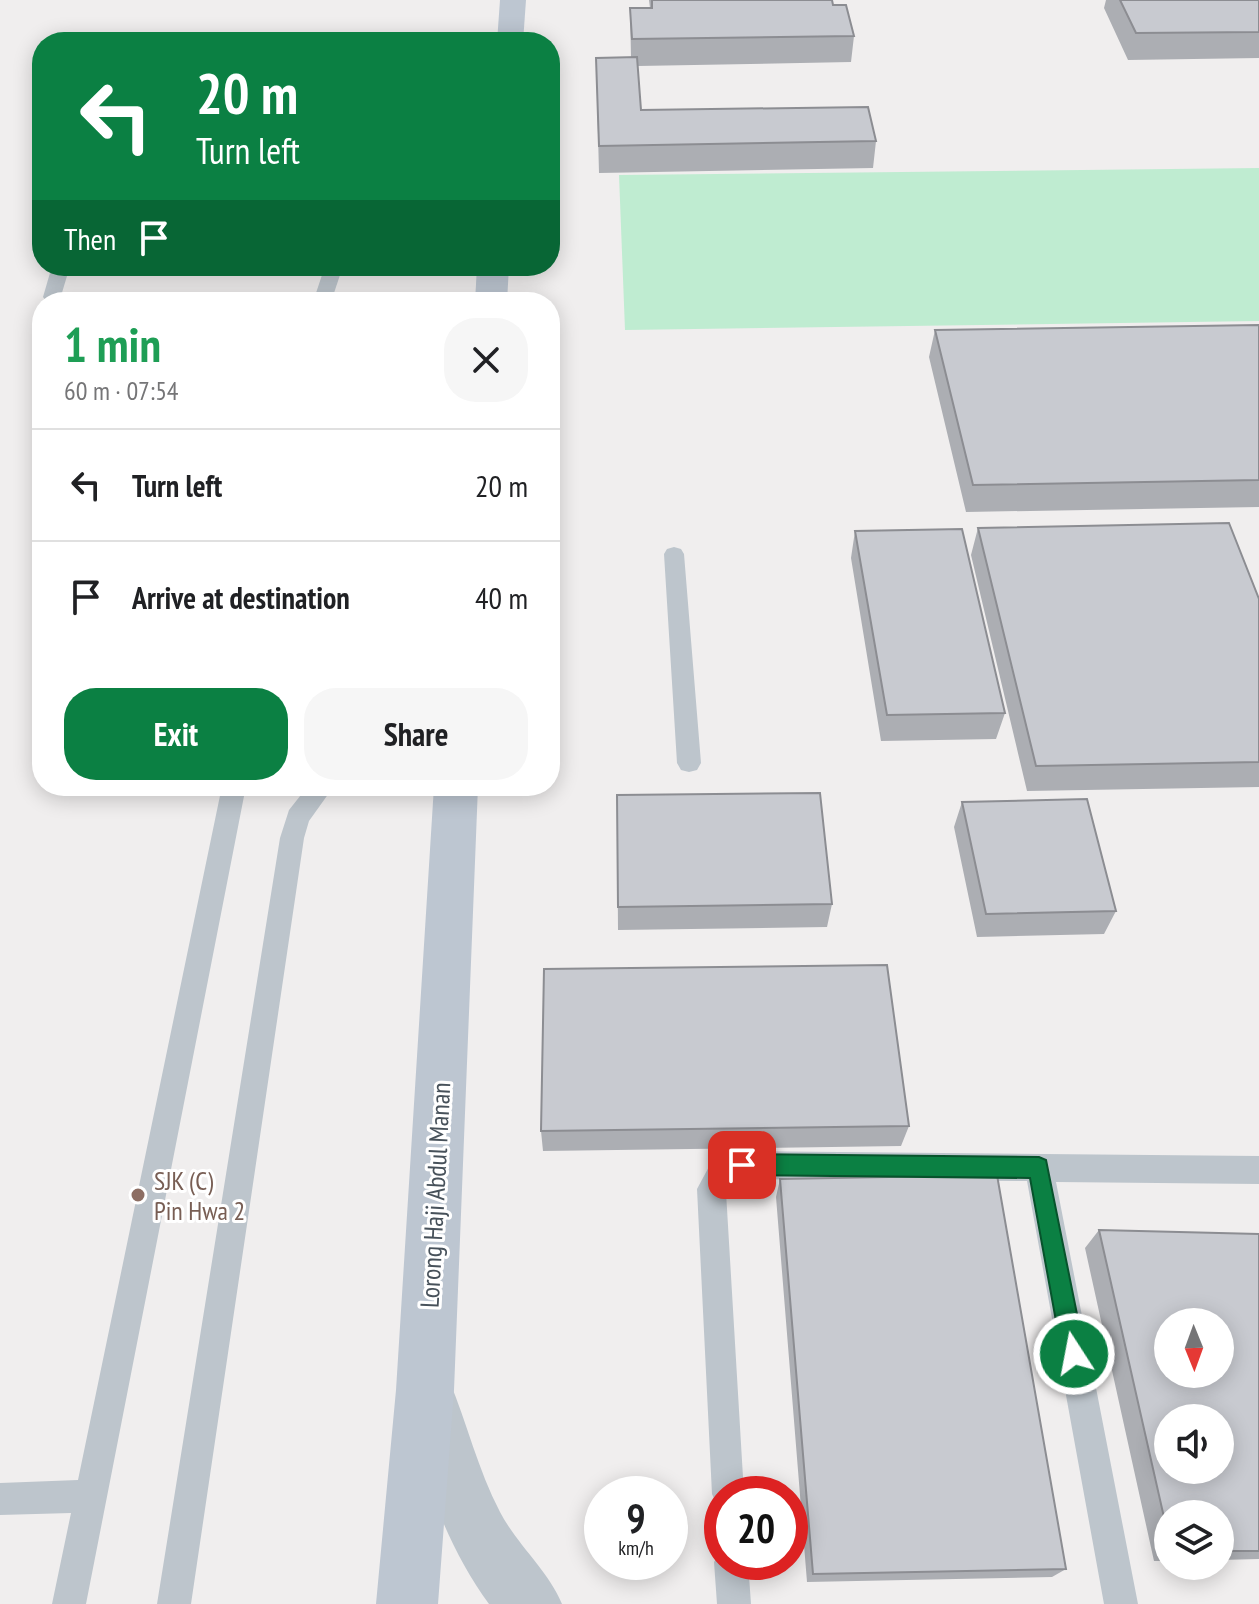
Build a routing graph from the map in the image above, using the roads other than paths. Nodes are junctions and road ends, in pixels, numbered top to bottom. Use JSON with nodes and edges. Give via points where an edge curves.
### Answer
{"nodes":[{"id":1,"x":513,"y":0,"type":"edge"},
{"id":2,"x":511,"y":32,"type":"edge"},
{"id":3,"x":674,"y":554,"type":"dead end"},
{"id":4,"x":689,"y":763,"type":"dead end"},
{"id":5,"x":232,"y":796,"type":"edge"},
{"id":6,"x":314,"y":796,"type":"edge"},
{"id":7,"x":455,"y":796,"type":"edge"},
{"id":8,"x":1039,"y":1167,"type":"junction"},
{"id":9,"x":1259,"y":1170,"type":"edge"},
{"id":10,"x":425,"y":1390,"type":"junction"},
{"id":11,"x":727,"y":1476,"type":"edge"},
{"id":12,"x":89,"y":1496,"type":"junction"},
{"id":13,"x":0,"y":1499,"type":"edge"},
{"id":14,"x":732,"y":1580,"type":"edge"},
{"id":15,"x":69,"y":1604,"type":"edge"},
{"id":16,"x":174,"y":1604,"type":"edge"},
{"id":17,"x":407,"y":1604,"type":"edge"},
{"id":18,"x":531,"y":1604,"type":"edge"},
{"id":19,"x":734,"y":1604,"type":"edge"},
{"id":20,"x":1121,"y":1604,"type":"edge"}],
"edges":[{"from":1,"to":2,"type":"street"},
{"from":3,"to":4,"type":"lane"},
{"from":5,"to":12,"type":"lane"},
{"from":6,"to":16,"type":"lane","via":[[298,817],[292,838]]},
{"from":7,"to":10,"type":"street","name":"Lorong Haji Abdul Manan"},
{"from":8,"to":9,"type":"lane"},
{"from":8,"to":11,"type":"lane","via":[[742,1165],[721,1173],[711,1189]]},
{"from":8,"to":20,"type":"lane"},
{"from":10,"to":17,"type":"street","name":"Lorong Haji Abdul Manan"},
{"from":10,"to":18,"type":"street","via":[[483,1546]]},
{"from":12,"to":13,"type":"lane"},
{"from":12,"to":15,"type":"lane"},
{"from":14,"to":19,"type":"lane"}]}
